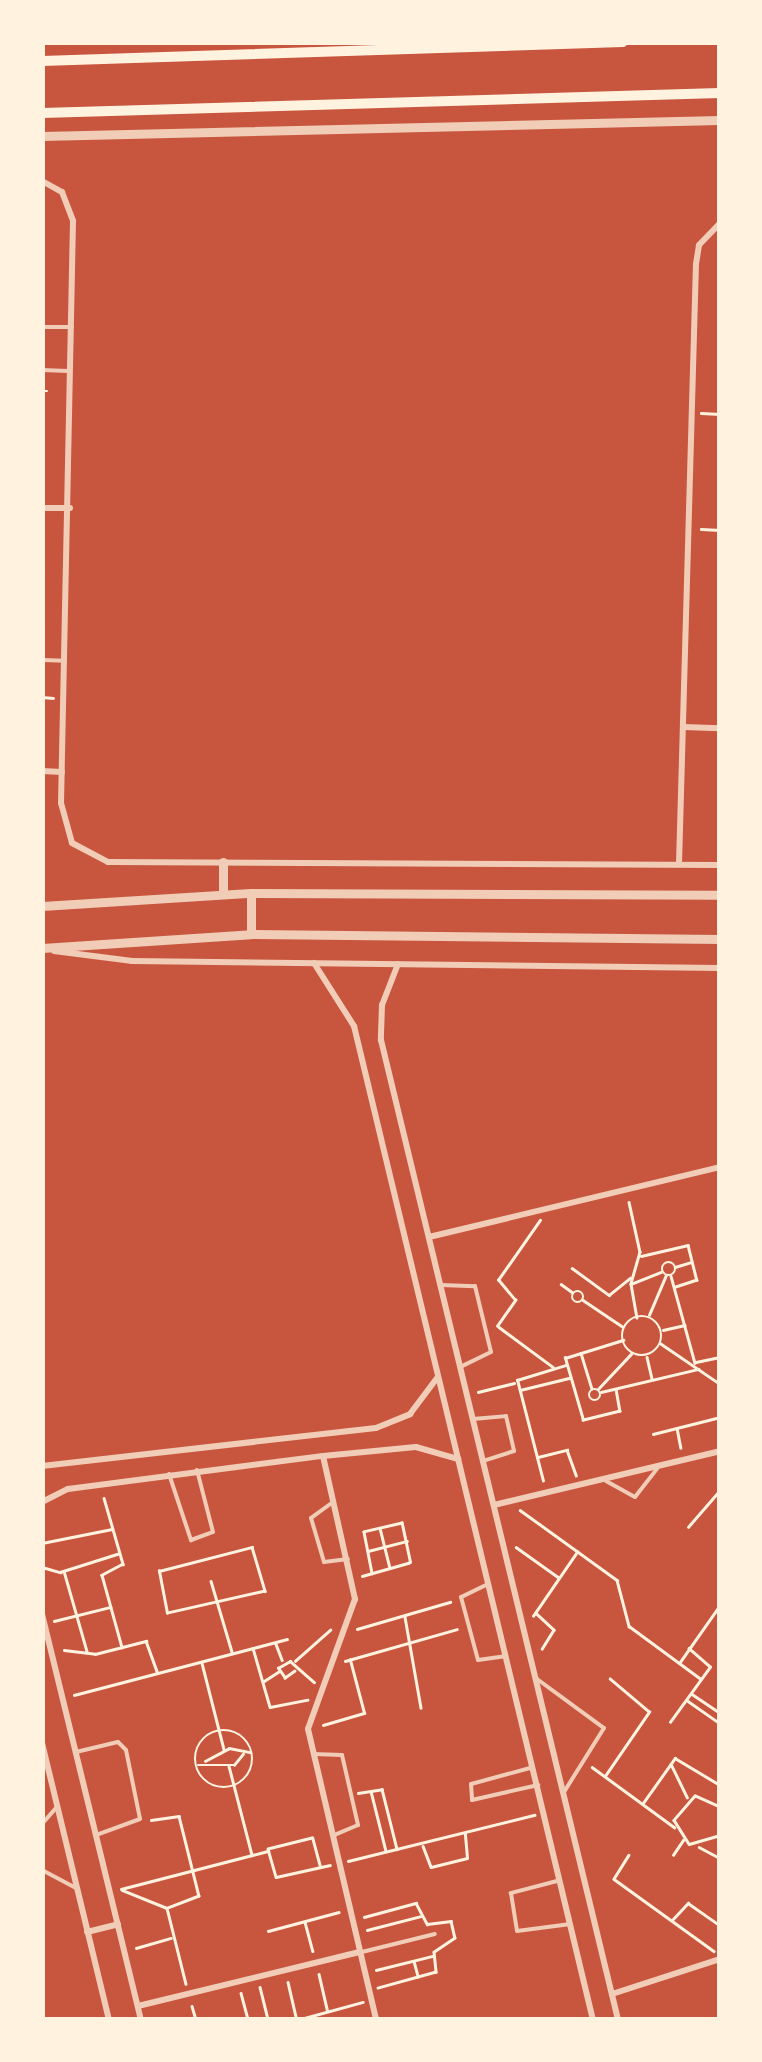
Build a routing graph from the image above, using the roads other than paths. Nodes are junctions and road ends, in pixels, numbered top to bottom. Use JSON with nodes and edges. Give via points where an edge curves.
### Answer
{"nodes":[{"id":1,"x":623,"y":42,"type":"edge"},
{"id":2,"x":42,"y":61,"type":"edge"},
{"id":3,"x":720,"y":94,"type":"edge"},
{"id":4,"x":42,"y":113,"type":"edge"},
{"id":5,"x":720,"y":120,"type":"edge"},
{"id":6,"x":42,"y":136,"type":"edge"},
{"id":7,"x":42,"y":181,"type":"edge"},
{"id":8,"x":720,"y":224,"type":"edge"},
{"id":9,"x":42,"y":327,"type":"edge"},
{"id":10,"x":72,"y":327,"type":"junction"},
{"id":11,"x":42,"y":370,"type":"edge"},
{"id":12,"x":71,"y":370,"type":"junction"},
{"id":13,"x":42,"y":508,"type":"edge"},
{"id":14,"x":70,"y":508,"type":"junction"},
{"id":15,"x":42,"y":660,"type":"edge"},
{"id":16,"x":65,"y":660,"type":"junction"},
{"id":17,"x":682,"y":728,"type":"junction"},
{"id":18,"x":720,"y":728,"type":"edge"},
{"id":19,"x":42,"y":772,"type":"edge"},
{"id":20,"x":62,"y":772,"type":"junction"},
{"id":21,"x":224,"y":862,"type":"junction"},
{"id":22,"x":678,"y":864,"type":"junction"},
{"id":23,"x":720,"y":865,"type":"edge"},
{"id":24,"x":251,"y":893,"type":"junction"},
{"id":25,"x":223,"y":894,"type":"junction"},
{"id":26,"x":720,"y":895,"type":"edge"},
{"id":27,"x":42,"y":906,"type":"edge"},
{"id":28,"x":251,"y":934,"type":"junction"},
{"id":29,"x":720,"y":939,"type":"edge"},
{"id":30,"x":42,"y":948,"type":"edge"},
{"id":31,"x":314,"y":964,"type":"junction"},
{"id":32,"x":398,"y":964,"type":"junction"},
{"id":33,"x":720,"y":968,"type":"edge"},
{"id":34,"x":720,"y":1167,"type":"edge"},
{"id":35,"x":429,"y":1237,"type":"junction"},
{"id":36,"x":440,"y":1285,"type":"junction"},
{"id":37,"x":460,"y":1367,"type":"junction"},
{"id":38,"x":438,"y":1377,"type":"junction"},
{"id":39,"x":473,"y":1419,"type":"junction"},
{"id":40,"x":720,"y":1450,"type":"edge"},
{"id":41,"x":323,"y":1456,"type":"junction"},
{"id":42,"x":458,"y":1459,"type":"junction"},
{"id":43,"x":483,"y":1461,"type":"junction"},
{"id":44,"x":659,"y":1465,"type":"junction"},
{"id":45,"x":42,"y":1466,"type":"edge"},
{"id":46,"x":197,"y":1470,"type":"junction"},
{"id":47,"x":169,"y":1474,"type":"junction"},
{"id":48,"x":602,"y":1479,"type":"junction"},
{"id":49,"x":42,"y":1502,"type":"edge"},
{"id":50,"x":334,"y":1502,"type":"junction"},
{"id":51,"x":494,"y":1505,"type":"junction"},
{"id":52,"x":348,"y":1559,"type":"junction"},
{"id":53,"x":488,"y":1584,"type":"junction"},
{"id":54,"x":42,"y":1614,"type":"edge"},
{"id":55,"x":44,"y":1627,"type":"edge"},
{"id":56,"x":505,"y":1656,"type":"junction"},
{"id":57,"x":536,"y":1678,"type":"junction"},
{"id":58,"x":42,"y":1743,"type":"edge"},
{"id":59,"x":76,"y":1752,"type":"junction"},
{"id":60,"x":314,"y":1754,"type":"junction"},
{"id":61,"x":534,"y":1767,"type":"junction"},
{"id":62,"x":539,"y":1785,"type":"junction"},
{"id":63,"x":564,"y":1792,"type":"junction"},
{"id":64,"x":57,"y":1807,"type":"junction"},
{"id":65,"x":42,"y":1824,"type":"edge"},
{"id":66,"x":96,"y":1835,"type":"junction"},
{"id":67,"x":333,"y":1835,"type":"junction"},
{"id":68,"x":42,"y":1870,"type":"edge"},
{"id":69,"x":562,"y":1880,"type":"junction"},
{"id":70,"x":76,"y":1889,"type":"junction"},
{"id":71,"x":118,"y":1924,"type":"junction"},
{"id":72,"x":572,"y":1924,"type":"junction"},
{"id":73,"x":88,"y":1932,"type":"junction"},
{"id":74,"x":435,"y":1934,"type":"dead end"},
{"id":75,"x":360,"y":1952,"type":"junction"},
{"id":76,"x":720,"y":1957,"type":"edge"},
{"id":77,"x":612,"y":1994,"type":"junction"},
{"id":78,"x":138,"y":2006,"type":"junction"},
{"id":79,"x":592,"y":2019,"type":"edge"},
{"id":80,"x":109,"y":2020,"type":"edge"},
{"id":81,"x":141,"y":2020,"type":"edge"},
{"id":82,"x":376,"y":2020,"type":"edge"},
{"id":83,"x":618,"y":2020,"type":"edge"}],
"edges":[{"from":1,"to":2,"type":"main road"},
{"from":3,"to":4,"type":"main road"},
{"from":5,"to":6,"type":"street"},
{"from":7,"to":10,"type":"street","via":[[70,206]]},
{"from":8,"to":17,"type":"street","via":[[699,245]]},
{"from":9,"to":10,"type":"lane"},
{"from":10,"to":12,"type":"street"},
{"from":11,"to":12,"type":"lane"},
{"from":12,"to":14,"type":"street"},
{"from":13,"to":14,"type":"street"},
{"from":14,"to":16,"type":"street"},
{"from":15,"to":16,"type":"lane"},
{"from":16,"to":20,"type":"street"},
{"from":17,"to":18,"type":"street"},
{"from":17,"to":22,"type":"street"},
{"from":19,"to":20,"type":"street"},
{"from":20,"to":21,"type":"street","via":[[62,824],[88,856]]},
{"from":21,"to":22,"type":"street"},
{"from":21,"to":25,"type":"street"},
{"from":22,"to":23,"type":"street"},
{"from":24,"to":25,"type":"street"},
{"from":24,"to":26,"type":"street"},
{"from":24,"to":28,"type":"street"},
{"from":25,"to":27,"type":"street"},
{"from":28,"to":29,"type":"street"},
{"from":28,"to":30,"type":"street"},
{"from":30,"to":31,"type":"street","via":[[118,961]]},
{"from":31,"to":32,"type":"street"},
{"from":31,"to":38,"type":"street","via":[[354,1026]]},
{"from":32,"to":33,"type":"street"},
{"from":32,"to":35,"type":"street","via":[[382,1004],[381,1040]]},
{"from":34,"to":35,"type":"street"},
{"from":35,"to":36,"type":"street"},
{"from":36,"to":37,"type":"street"},
{"from":36,"to":37,"type":"lane","via":[[473,1281],[482,1315],[490,1356]]},
{"from":37,"to":39,"type":"street"},
{"from":38,"to":42,"type":"street"},
{"from":38,"to":45,"type":"street","via":[[394,1424]]},
{"from":39,"to":43,"type":"street"},
{"from":39,"to":43,"type":"lane","via":[[506,1416],[514,1451]]},
{"from":40,"to":44,"type":"street"},
{"from":41,"to":42,"type":"street","via":[[416,1447]]},
{"from":41,"to":46,"type":"street"},
{"from":41,"to":50,"type":"street"},
{"from":42,"to":53,"type":"street"},
{"from":43,"to":51,"type":"street"},
{"from":44,"to":48,"type":"street"},
{"from":44,"to":48,"type":"lane","via":[[635,1498]]},
{"from":46,"to":47,"type":"street"},
{"from":46,"to":47,"type":"lane","via":[[213,1532],[191,1540]]},
{"from":47,"to":49,"type":"street","via":[[100,1484]]},
{"from":48,"to":51,"type":"street"},
{"from":50,"to":52,"type":"street"},
{"from":50,"to":52,"type":"lane","via":[[311,1518],[324,1562]]},
{"from":51,"to":57,"type":"street"},
{"from":52,"to":60,"type":"street","via":[[354,1610],[314,1698],[308,1729]]},
{"from":53,"to":56,"type":"street"},
{"from":53,"to":56,"type":"lane","via":[[462,1591],[468,1626],[478,1660]]},
{"from":54,"to":55,"type":"street"},
{"from":55,"to":59,"type":"street"},
{"from":56,"to":61,"type":"street"},
{"from":57,"to":63,"type":"street"},
{"from":57,"to":63,"type":"lane","via":[[604,1728]]},
{"from":58,"to":64,"type":"street"},
{"from":59,"to":66,"type":"street"},
{"from":59,"to":66,"type":"lane","via":[[123,1745],[140,1819]]},
{"from":60,"to":67,"type":"street"},
{"from":60,"to":67,"type":"lane","via":[[340,1751],[352,1794],[358,1825]]},
{"from":61,"to":62,"type":"street"},
{"from":61,"to":62,"type":"lane","via":[[469,1790],[475,1802]]},
{"from":62,"to":69,"type":"street"},
{"from":63,"to":77,"type":"street"},
{"from":64,"to":65,"type":"lane"},
{"from":64,"to":70,"type":"street"},
{"from":66,"to":71,"type":"street"},
{"from":67,"to":75,"type":"street"},
{"from":68,"to":70,"type":"lane"},
{"from":69,"to":72,"type":"street"},
{"from":69,"to":72,"type":"lane","via":[[509,1899],[522,1936]]},
{"from":70,"to":73,"type":"street"},
{"from":71,"to":73,"type":"street"},
{"from":71,"to":78,"type":"street"},
{"from":72,"to":79,"type":"street"},
{"from":73,"to":80,"type":"street"},
{"from":74,"to":75,"type":"lane"},
{"from":75,"to":78,"type":"street"},
{"from":75,"to":82,"type":"street"},
{"from":76,"to":77,"type":"street"},
{"from":77,"to":83,"type":"street"},
{"from":78,"to":81,"type":"street"}]}
